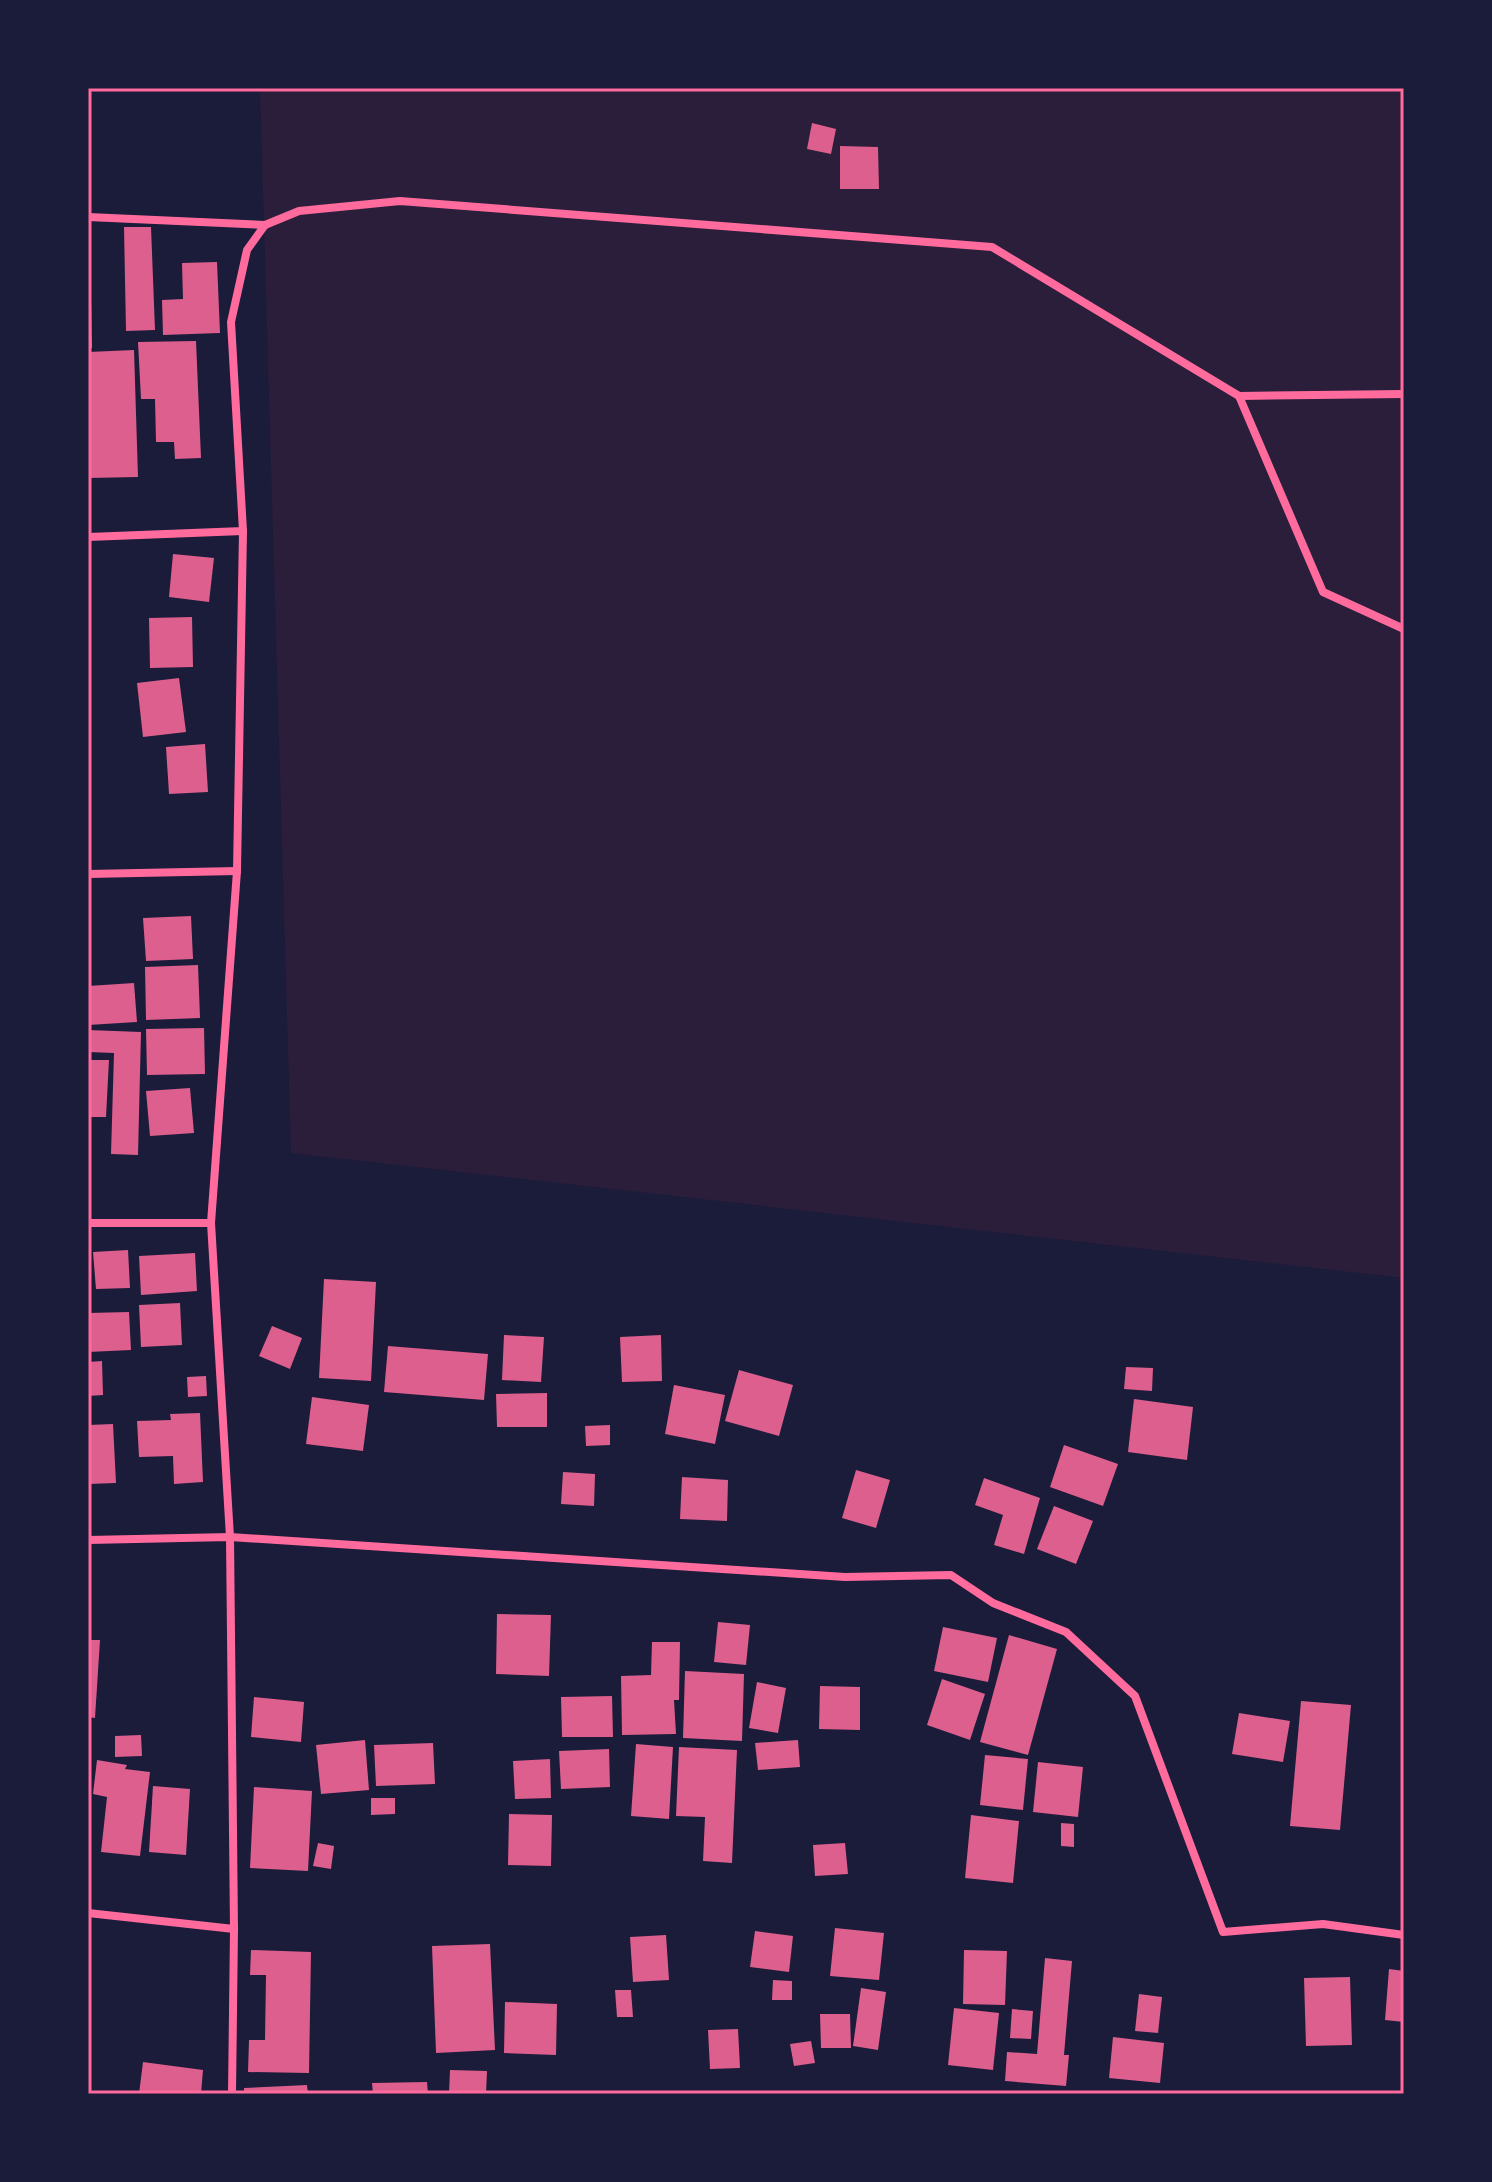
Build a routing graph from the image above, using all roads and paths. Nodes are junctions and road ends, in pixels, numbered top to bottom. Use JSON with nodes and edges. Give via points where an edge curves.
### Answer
{"nodes":[{"id":1,"x":88,"y":217,"type":"edge"},
{"id":2,"x":265,"y":225,"type":"junction"},
{"id":3,"x":1404,"y":394,"type":"edge"},
{"id":4,"x":1239,"y":396,"type":"junction"},
{"id":5,"x":243,"y":531,"type":"junction"},
{"id":6,"x":88,"y":537,"type":"edge"},
{"id":7,"x":1404,"y":629,"type":"edge"},
{"id":8,"x":237,"y":871,"type":"junction"},
{"id":9,"x":88,"y":874,"type":"edge"},
{"id":10,"x":88,"y":1223,"type":"edge"},
{"id":11,"x":211,"y":1223,"type":"junction"},
{"id":12,"x":230,"y":1537,"type":"junction"},
{"id":13,"x":88,"y":1540,"type":"edge"},
{"id":14,"x":88,"y":1913,"type":"edge"},
{"id":15,"x":234,"y":1929,"type":"junction"},
{"id":16,"x":1404,"y":1935,"type":"edge"},
{"id":17,"x":232,"y":2094,"type":"edge"}],
"edges":[{"from":1,"to":2,"type":"street"},
{"from":2,"to":4,"type":"street","via":[[299,211],[400,201],[992,247]]},
{"from":2,"to":5,"type":"street","via":[[247,250],[231,322]]},
{"from":3,"to":4,"type":"street"},
{"from":4,"to":7,"type":"street","via":[[1323,592]]},
{"from":5,"to":6,"type":"street"},
{"from":5,"to":8,"type":"street"},
{"from":8,"to":9,"type":"street"},
{"from":8,"to":11,"type":"street"},
{"from":10,"to":11,"type":"street"},
{"from":11,"to":12,"type":"street"},
{"from":12,"to":13,"type":"street"},
{"from":12,"to":15,"type":"street"},
{"from":12,"to":16,"type":"street","via":[[845,1577],[951,1575],[993,1603],[1066,1632],[1135,1696],[1223,1932],[1323,1924]]},
{"from":14,"to":15,"type":"street"},
{"from":15,"to":17,"type":"street"}]}
